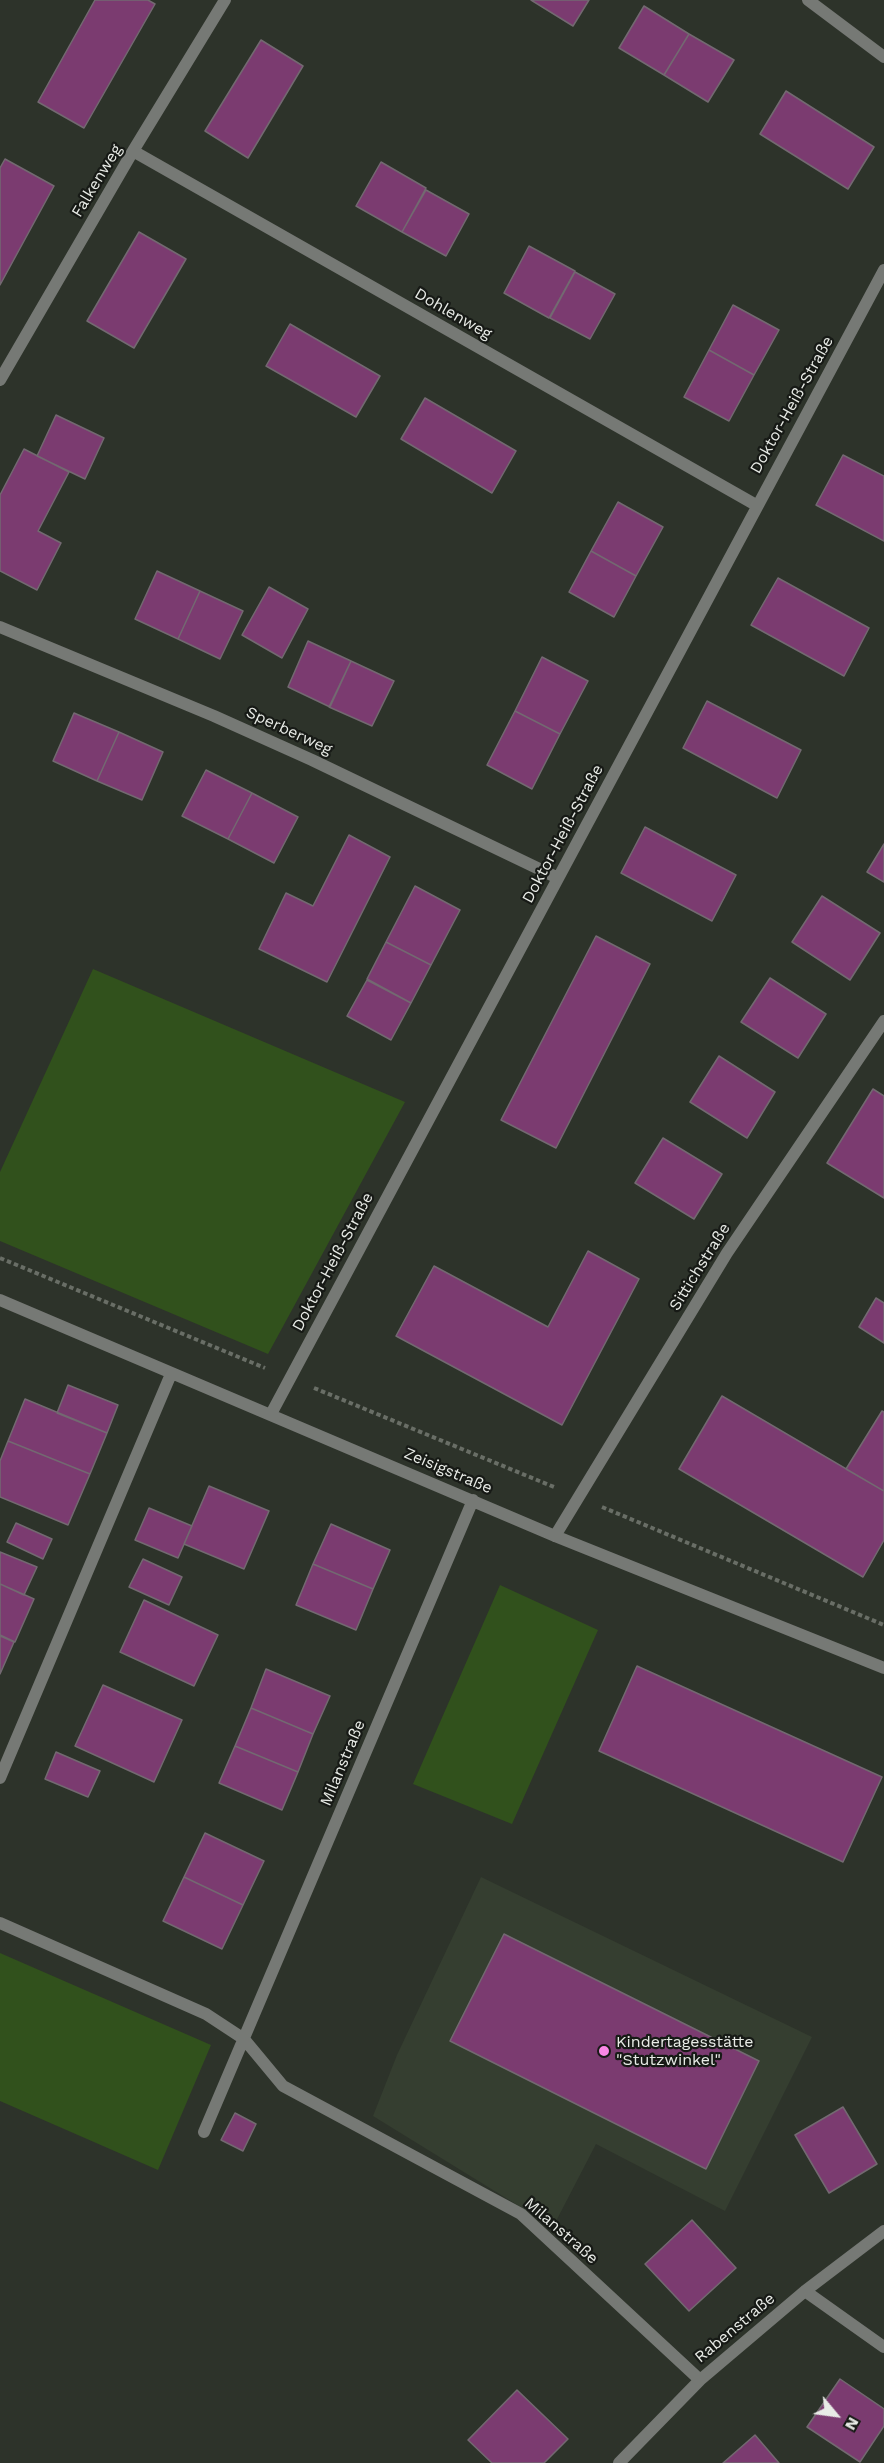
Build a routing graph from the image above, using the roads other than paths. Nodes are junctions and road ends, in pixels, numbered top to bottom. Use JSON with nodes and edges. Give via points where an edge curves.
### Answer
{"nodes":[{"id":1,"x":225,"y":0,"type":"edge"},
{"id":2,"x":808,"y":0,"type":"edge"},
{"id":3,"x":884,"y":57,"type":"edge"},
{"id":4,"x":133,"y":151,"type":"junction"},
{"id":5,"x":884,"y":270,"type":"edge"},
{"id":6,"x":0,"y":380,"type":"edge"},
{"id":7,"x":756,"y":505,"type":"junction"},
{"id":8,"x":0,"y":627,"type":"edge"},
{"id":9,"x":558,"y":878,"type":"junction"},
{"id":10,"x":884,"y":1022,"type":"edge"},
{"id":11,"x":0,"y":1300,"type":"edge"},
{"id":12,"x":171,"y":1374,"type":"junction"},
{"id":13,"x":271,"y":1414,"type":"junction"},
{"id":14,"x":473,"y":1500,"type":"junction"},
{"id":15,"x":555,"y":1536,"type":"junction"},
{"id":16,"x":884,"y":1668,"type":"edge"},
{"id":17,"x":0,"y":1778,"type":"edge"},
{"id":18,"x":0,"y":1923,"type":"edge"},
{"id":19,"x":244,"y":2039,"type":"junction"},
{"id":20,"x":204,"y":2132,"type":"dead end"},
{"id":21,"x":884,"y":2231,"type":"edge"},
{"id":22,"x":805,"y":2291,"type":"junction"},
{"id":23,"x":884,"y":2348,"type":"edge"},
{"id":24,"x":700,"y":2380,"type":"junction"},
{"id":25,"x":619,"y":2463,"type":"edge"}],
"edges":[{"from":1,"to":4,"type":"street","name":"Falkenweg"},
{"from":2,"to":3,"type":"street"},
{"from":4,"to":6,"type":"street","name":"Falkenweg"},
{"from":4,"to":7,"type":"street","name":"Dohlenweg"},
{"from":5,"to":7,"type":"street","name":"Doktor-Heiß-Straße"},
{"from":7,"to":9,"type":"street","name":"Doktor-Heiß-Straße"},
{"from":8,"to":9,"type":"street","name":"Sperberweg","via":[[236,725]]},
{"from":9,"to":13,"type":"street","name":"Doktor-Heiß-Straße"},
{"from":10,"to":15,"type":"street","name":"Sittichstraße","via":[[727,1252]]},
{"from":11,"to":12,"type":"street","name":"Zeisigstraße"},
{"from":12,"to":13,"type":"street","name":"Zeisigstraße"},
{"from":12,"to":17,"type":"street"},
{"from":13,"to":14,"type":"street","name":"Zeisigstraße"},
{"from":14,"to":15,"type":"street","name":"Zeisigstraße"},
{"from":14,"to":19,"type":"street","name":"Milanstraße"},
{"from":15,"to":16,"type":"street","name":"Zeisigstraße"},
{"from":18,"to":19,"type":"street","via":[[206,2014]]},
{"from":19,"to":20,"type":"street","name":"Milanstraße"},
{"from":19,"to":24,"type":"street","name":"Milanstraße","via":[[283,2086],[520,2214]]},
{"from":21,"to":22,"type":"street","name":"Rabenstraße"},
{"from":22,"to":23,"type":"street"},
{"from":22,"to":24,"type":"street","name":"Rabenstraße"},
{"from":24,"to":25,"type":"street","name":"Rabenstraße"}]}
